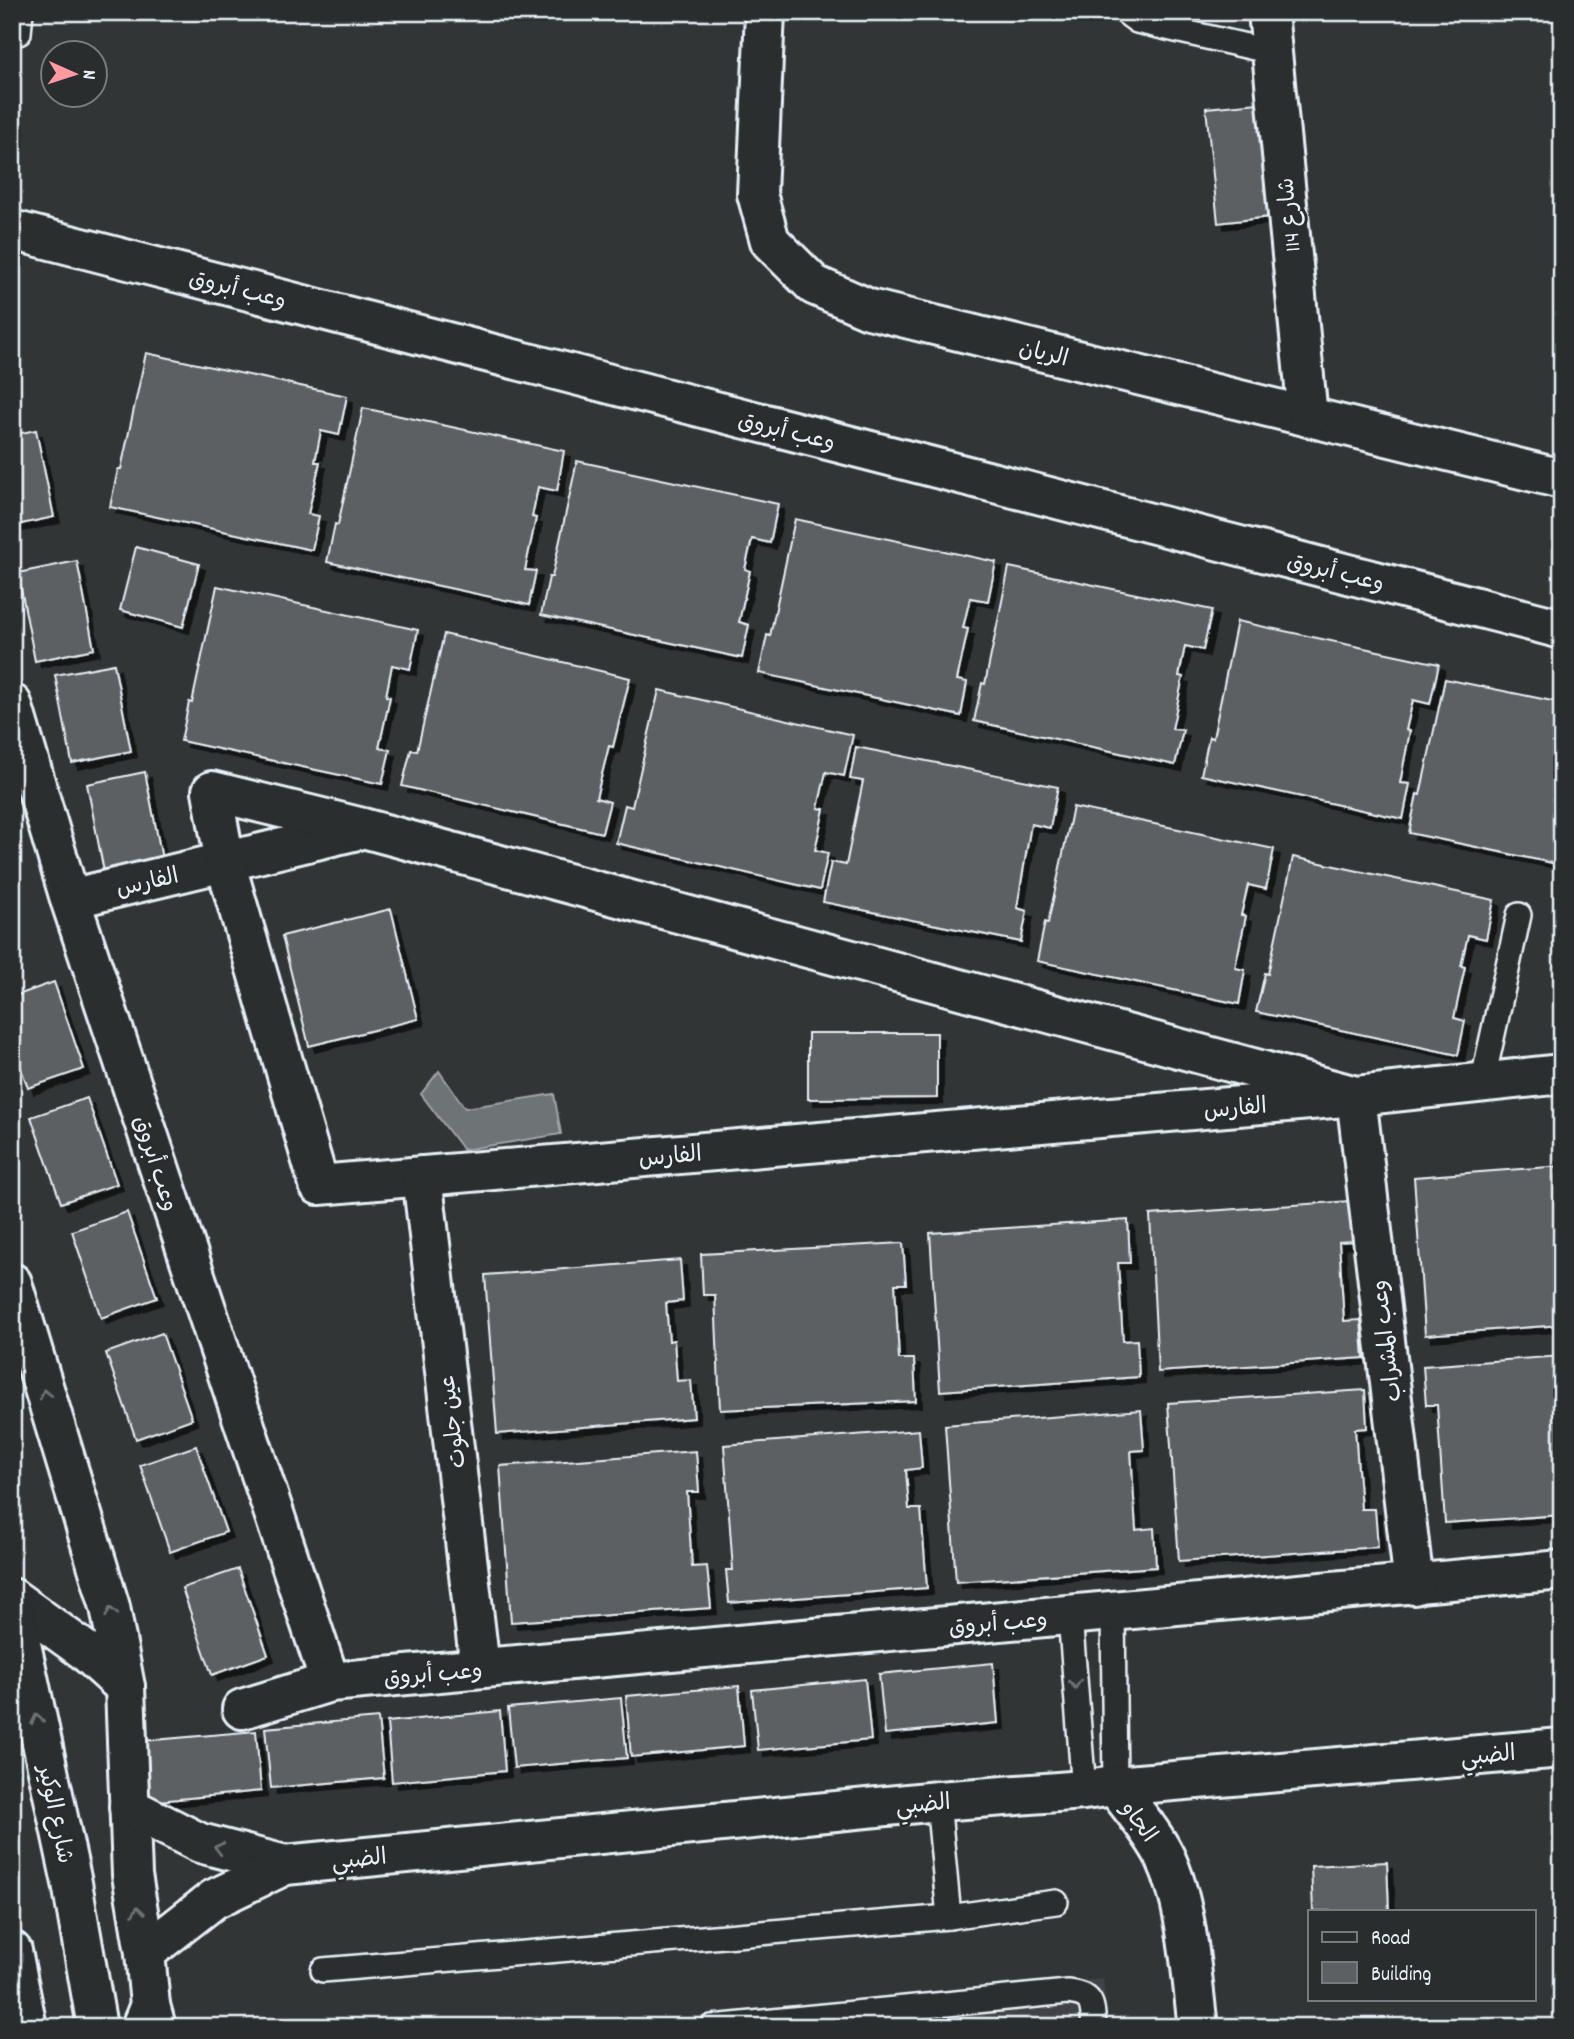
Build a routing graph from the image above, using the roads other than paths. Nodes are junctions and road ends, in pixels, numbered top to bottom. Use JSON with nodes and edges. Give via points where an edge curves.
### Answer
{"nodes":[{"id":1,"x":765,"y":12,"type":"edge"},
{"id":2,"x":1125,"y":12,"type":"edge"},
{"id":3,"x":1268,"y":12,"type":"edge"},
{"id":4,"x":1272,"y":52,"type":"junction"},
{"id":5,"x":12,"y":230,"type":"edge"},
{"id":6,"x":1308,"y":417,"type":"junction"},
{"id":7,"x":1562,"y":479,"type":"edge"},
{"id":8,"x":1562,"y":629,"type":"edge"},
{"id":9,"x":12,"y":704,"type":"edge"},
{"id":10,"x":363,"y":828,"type":"junction"},
{"id":11,"x":225,"y":862,"type":"junction"},
{"id":12,"x":70,"y":899,"type":"junction"},
{"id":13,"x":1519,"y":915,"type":"dead end"},
{"id":14,"x":1562,"y":1074,"type":"edge"},
{"id":15,"x":1482,"y":1084,"type":"junction"},
{"id":16,"x":1356,"y":1096,"type":"junction"},
{"id":17,"x":422,"y":1176,"type":"junction"},
{"id":18,"x":12,"y":1283,"type":"edge"},
{"id":19,"x":1562,"y":1570,"type":"edge"},
{"id":20,"x":1414,"y":1585,"type":"junction"},
{"id":21,"x":12,"y":1600,"type":"edge"},
{"id":22,"x":1113,"y":1611,"type":"junction"},
{"id":23,"x":1070,"y":1616,"type":"junction"},
{"id":24,"x":480,"y":1668,"type":"junction"},
{"id":25,"x":330,"y":1682,"type":"junction"},
{"id":26,"x":125,"y":1688,"type":"junction"},
{"id":27,"x":242,"y":1709,"type":"dead end"},
{"id":28,"x":1562,"y":1748,"type":"edge"},
{"id":29,"x":1099,"y":1788,"type":"junction"},
{"id":30,"x":938,"y":1801,"type":"junction"},
{"id":31,"x":129,"y":1807,"type":"junction"},
{"id":32,"x":285,"y":1866,"type":"junction"},
{"id":33,"x":1056,"y":1902,"type":"dead end"},
{"id":34,"x":949,"y":1917,"type":"junction"},
{"id":35,"x":12,"y":1951,"type":"edge"},
{"id":36,"x":145,"y":1953,"type":"junction"},
{"id":37,"x":323,"y":1970,"type":"dead end"},
{"id":38,"x":149,"y":2019,"type":"edge"},
{"id":39,"x":27,"y":2027,"type":"edge"},
{"id":40,"x":97,"y":2027,"type":"edge"},
{"id":41,"x":712,"y":2027,"type":"edge"},
{"id":42,"x":1094,"y":2027,"type":"edge"},
{"id":43,"x":1198,"y":2027,"type":"edge"}],
"edges":[{"from":1,"to":6,"type":"street","name":"الريان","via":[[757,194],[770,242],[814,285],[869,309]]},
{"from":2,"to":4,"type":"lane","via":[[1137,21]]},
{"from":3,"to":4,"type":"street","name":"شارع 114"},
{"from":4,"to":6,"type":"street","name":"شارع 114"},
{"from":5,"to":8,"type":"street","name":"وعب أبروق"},
{"from":6,"to":7,"type":"street","name":"الريان"},
{"from":9,"to":12,"type":"street","name":"وعب أبروق"},
{"from":10,"to":11,"type":"street","name":"الفارس"},
{"from":10,"to":11,"type":"street","name":"الفارس","via":[[212,791]]},
{"from":10,"to":16,"type":"street","name":"الفارس"},
{"from":11,"to":12,"type":"street","name":"الفارس"},
{"from":11,"to":17,"type":"street","name":"الفارس","via":[[319,1185]]},
{"from":12,"to":25,"type":"street","name":"وعب أبروق"},
{"from":13,"to":15,"type":"lane"},
{"from":14,"to":15,"type":"street","name":"الفارس"},
{"from":15,"to":16,"type":"street","name":"الفارس"},
{"from":16,"to":17,"type":"street","name":"الفارس"},
{"from":16,"to":20,"type":"street","name":"وعب المشراب"},
{"from":17,"to":24,"type":"street","name":"عين جلوت"},
{"from":26,"to":18,"type":"street","one_way":true,"via":[[110,1606]]},
{"from":19,"to":20,"type":"street","name":"وعب أبروق"},
{"from":20,"to":22,"type":"street","name":"وعب أبروق"},
{"from":21,"to":26,"type":"street","via":[[84,1650]]},
{"from":40,"to":21,"type":"street","name":"شارع الوكير","one_way":true,"via":[[72,1883]]},
{"from":22,"to":23,"type":"street","name":"وعب أبروق"},
{"from":22,"to":29,"type":"lane","name":"الجاو"},
{"from":23,"to":24,"type":"street","name":"وعب أبروق"},
{"from":23,"to":29,"type":"lane","one_way":true},
{"from":24,"to":25,"type":"street","name":"وعب أبروق"},
{"from":25,"to":27,"type":"street"},
{"from":26,"to":31,"type":"street"},
{"from":28,"to":29,"type":"street","name":"الضبي"},
{"from":29,"to":30,"type":"street","name":"الضبي"},
{"from":29,"to":43,"type":"street","name":"الجاو","via":[[1151,1833],[1176,1884]]},
{"from":30,"to":32,"type":"street","name":"الضبي"},
{"from":30,"to":34,"type":"lane"},
{"from":32,"to":31,"type":"street","name":"الضبي","one_way":true,"via":[[200,1843]]},
{"from":36,"to":31,"type":"street","one_way":true,"via":[[132,1875]]},
{"from":32,"to":36,"type":"street","name":"الضبي","via":[[214,1899]]},
{"from":33,"to":34,"type":"lane"},
{"from":34,"to":37,"type":"lane"},
{"from":35,"to":39,"type":"street"},
{"from":36,"to":38,"type":"street"},
{"from":41,"to":42,"type":"lane","via":[[1069,1992],[1083,1994],[1092,2004]]}]}
